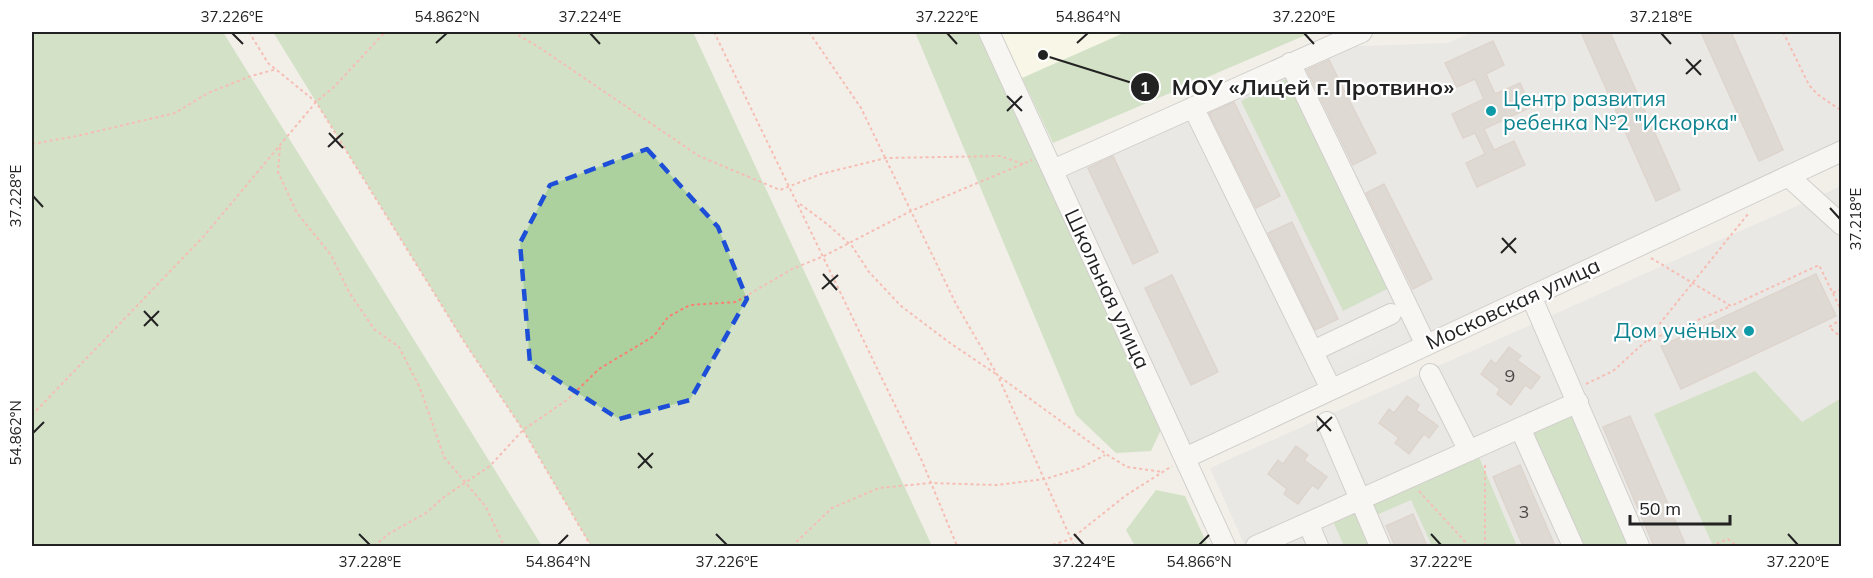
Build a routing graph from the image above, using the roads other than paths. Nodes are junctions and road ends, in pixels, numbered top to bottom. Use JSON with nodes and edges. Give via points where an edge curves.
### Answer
{"nodes":[{"id":1,"x":989,"y":32,"type":"edge"},
{"id":2,"x":1362,"y":32,"type":"edge"},
{"id":3,"x":1290,"y":63,"type":"junction"},
{"id":4,"x":1193,"y":107,"type":"junction"},
{"id":5,"x":1842,"y":151,"type":"edge"},
{"id":6,"x":1049,"y":162,"type":"junction"},
{"id":7,"x":1788,"y":176,"type":"junction"},
{"id":8,"x":1842,"y":225,"type":"edge"},
{"id":9,"x":1531,"y":296,"type":"junction"},
{"id":10,"x":1391,"y":314,"type":"dead end"},
{"id":11,"x":1426,"y":345,"type":"junction"},
{"id":12,"x":1312,"y":351,"type":"junction"},
{"id":13,"x":1430,"y":374,"type":"dead end"},
{"id":14,"x":1331,"y":389,"type":"junction"},
{"id":15,"x":1575,"y":396,"type":"junction"},
{"id":16,"x":1327,"y":422,"type":"dead end"},
{"id":17,"x":1520,"y":428,"type":"junction"},
{"id":18,"x":1477,"y":447,"type":"junction"},
{"id":19,"x":1185,"y":458,"type":"junction"},
{"id":20,"x":1360,"y":500,"type":"junction"},
{"id":21,"x":1308,"y":523,"type":"junction"},
{"id":22,"x":1225,"y":546,"type":"edge"},
{"id":23,"x":1256,"y":546,"type":"edge"},
{"id":24,"x":1318,"y":546,"type":"edge"},
{"id":25,"x":1380,"y":546,"type":"edge"},
{"id":26,"x":1573,"y":546,"type":"edge"},
{"id":27,"x":1639,"y":546,"type":"edge"}],
"edges":[{"from":1,"to":6,"type":"street","name":"Школьная улица"},
{"from":2,"to":3,"type":"street"},
{"from":3,"to":4,"type":"street"},
{"from":3,"to":11,"type":"street"},
{"from":4,"to":6,"type":"street"},
{"from":4,"to":12,"type":"street"},
{"from":5,"to":7,"type":"street","name":"Московская улица"},
{"from":6,"to":19,"type":"street","name":"Школьная улица"},
{"from":7,"to":8,"type":"street"},
{"from":7,"to":9,"type":"street","name":"Московская улица"},
{"from":9,"to":11,"type":"street","name":"Московская улица"},
{"from":9,"to":15,"type":"street"},
{"from":10,"to":12,"type":"street"},
{"from":11,"to":14,"type":"street","name":"Московская улица"},
{"from":12,"to":14,"type":"street"},
{"from":13,"to":18,"type":"street"},
{"from":14,"to":19,"type":"street","name":"Московская улица"},
{"from":15,"to":17,"type":"street"},
{"from":15,"to":27,"type":"street"},
{"from":16,"to":20,"type":"street"},
{"from":17,"to":18,"type":"street"},
{"from":17,"to":26,"type":"street"},
{"from":18,"to":20,"type":"street"},
{"from":19,"to":22,"type":"street","name":"Школьная улица"},
{"from":20,"to":21,"type":"street"},
{"from":20,"to":25,"type":"street"},
{"from":21,"to":23,"type":"street"},
{"from":21,"to":24,"type":"street"}]}
